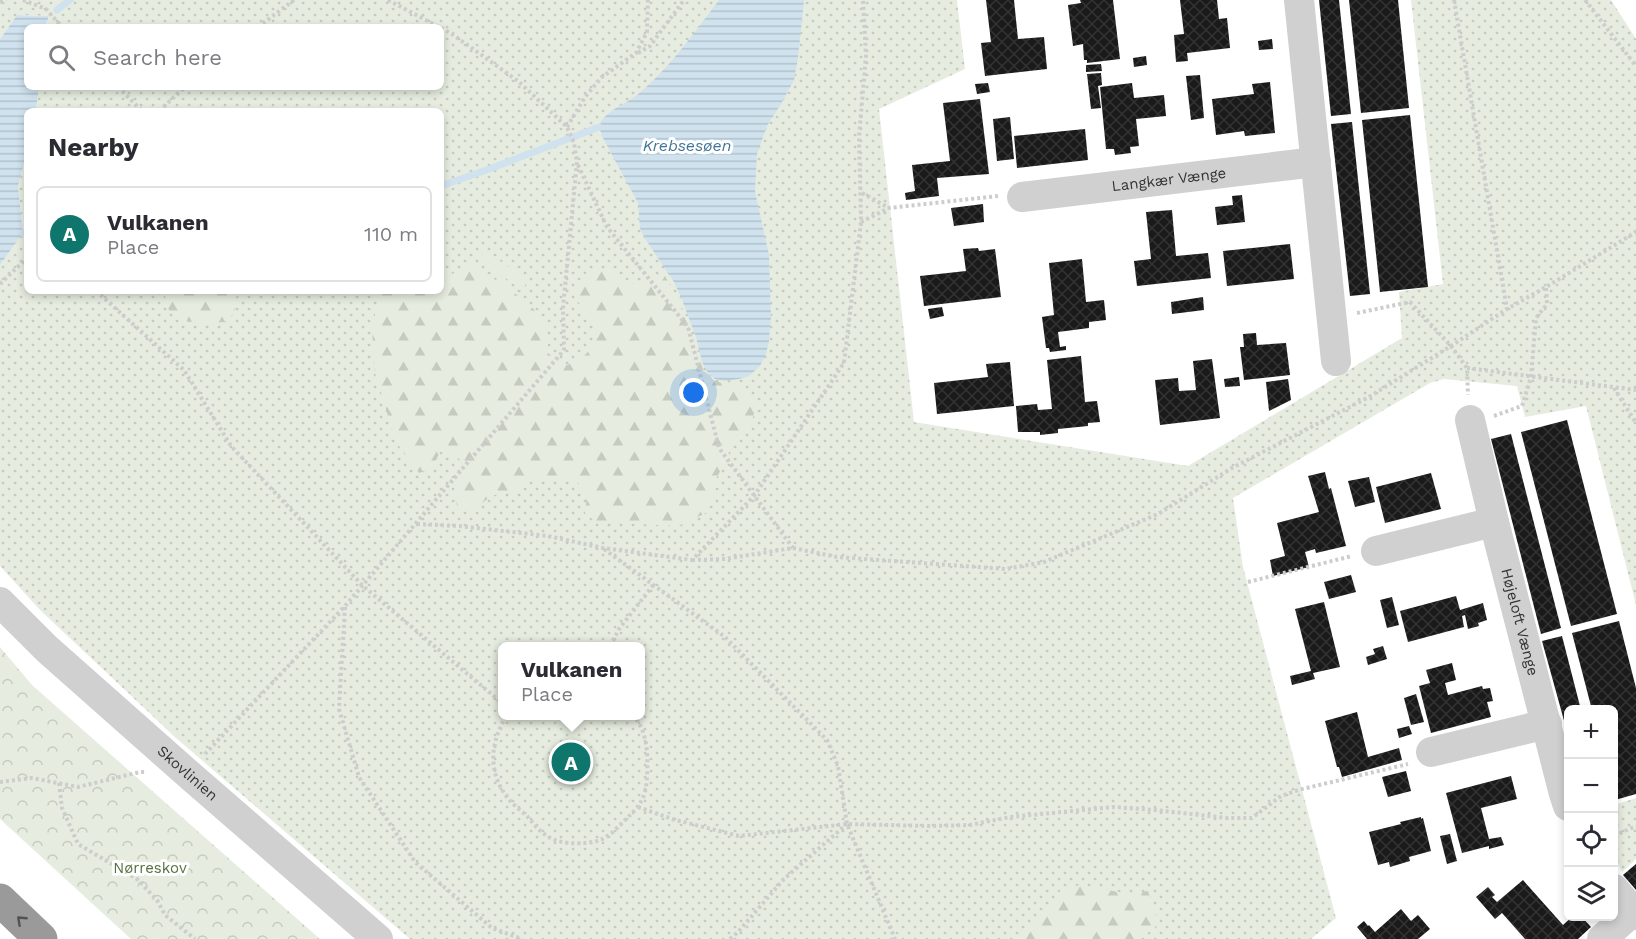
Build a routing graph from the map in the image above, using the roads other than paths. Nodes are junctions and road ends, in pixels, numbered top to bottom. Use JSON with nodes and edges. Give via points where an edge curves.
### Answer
{"nodes":[{"id":1,"x":1299,"y":0,"type":"edge"},
{"id":2,"x":1316,"y":162,"type":"junction"},
{"id":3,"x":1022,"y":197,"type":"road end"},
{"id":4,"x":1336,"y":361,"type":"dead end"},
{"id":5,"x":1470,"y":420,"type":"road end"},
{"id":6,"x":1494,"y":522,"type":"junction"},
{"id":7,"x":1376,"y":550,"type":"road end"},
{"id":8,"x":0,"y":602,"type":"edge"},
{"id":9,"x":1547,"y":724,"type":"junction"},
{"id":10,"x":1431,"y":752,"type":"road end"},
{"id":11,"x":1564,"y":794,"type":"edge"},
{"id":12,"x":0,"y":900,"type":"edge"},
{"id":13,"x":1627,"y":905,"type":"edge"},
{"id":14,"x":41,"y":939,"type":"edge"},
{"id":15,"x":378,"y":939,"type":"edge"},
{"id":16,"x":1602,"y":939,"type":"edge"}],
"edges":[{"from":1,"to":2,"type":"street"},
{"from":2,"to":3,"type":"street","name":"Langkær Vænge"},
{"from":2,"to":4,"type":"street"},
{"from":5,"to":6,"type":"street","name":"Højeloft Vænge"},
{"from":6,"to":7,"type":"street"},
{"from":6,"to":9,"type":"street","name":"Højeloft Vænge"},
{"from":8,"to":15,"type":"street","name":"Skovlinien","via":[[47,650]]},
{"from":9,"to":10,"type":"street"},
{"from":9,"to":11,"type":"street","name":"Højeloft Vænge"},
{"from":14,"to":12,"type":"highway","one_way":true},
{"from":13,"to":16,"type":"street"}]}
